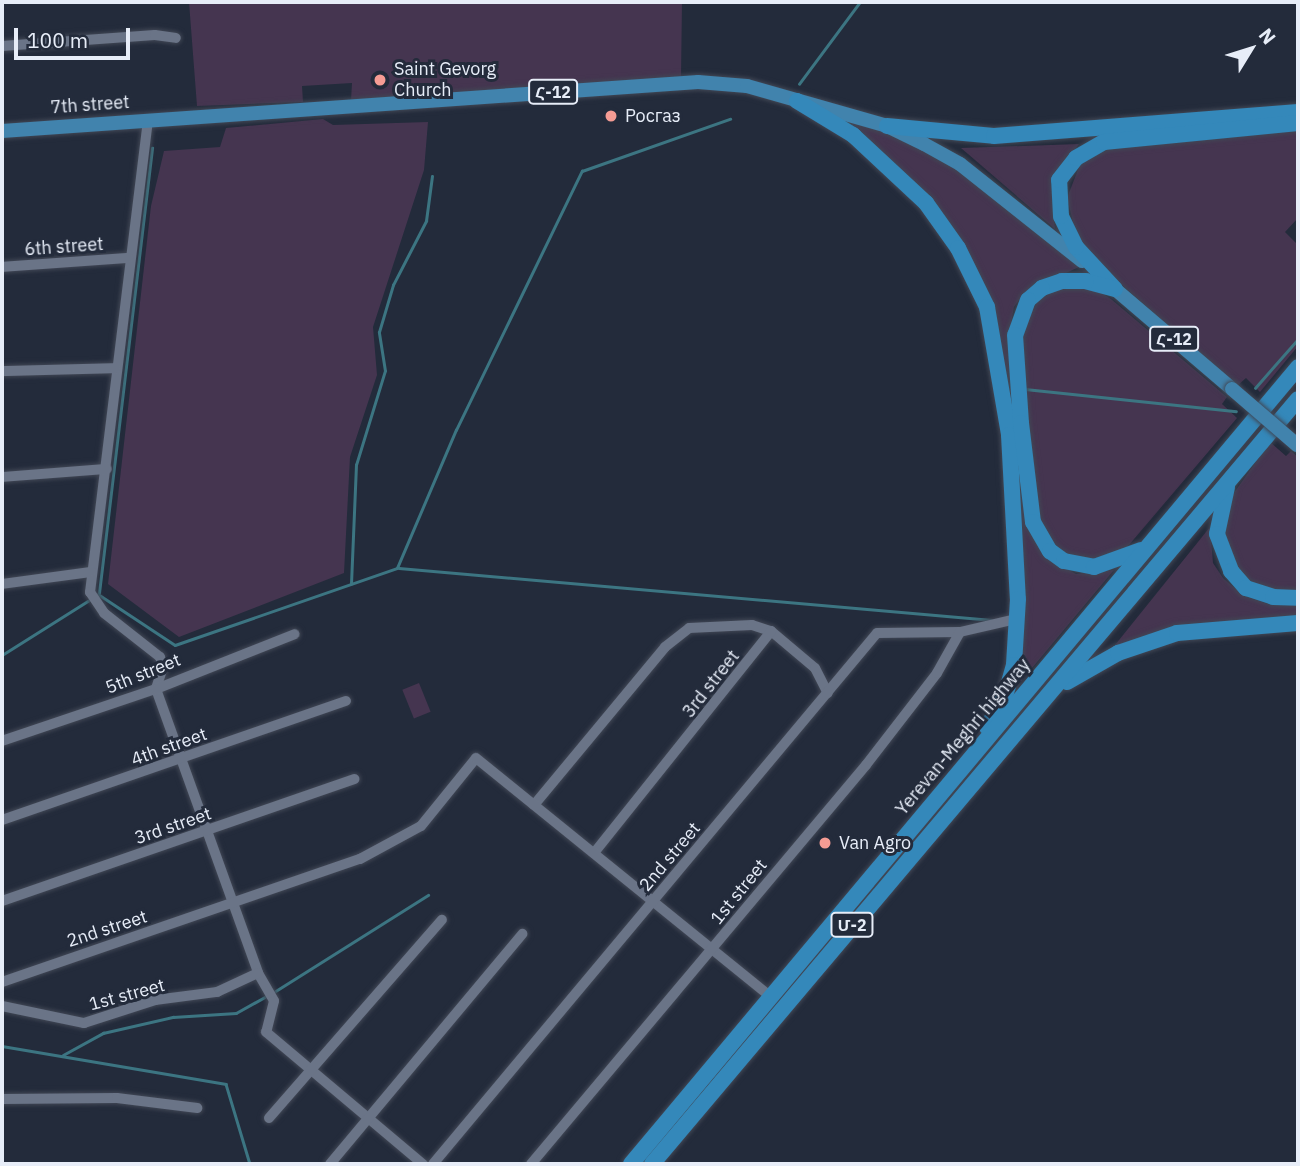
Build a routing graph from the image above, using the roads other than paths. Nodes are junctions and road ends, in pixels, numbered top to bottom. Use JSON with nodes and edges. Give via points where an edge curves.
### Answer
{"nodes":[{"id":1,"x":176,"y":38,"type":"dead end"},
{"id":2,"x":2,"y":47,"type":"edge"},
{"id":3,"x":797,"y":101,"type":"junction"},
{"id":4,"x":1298,"y":112,"type":"edge"},
{"id":5,"x":148,"y":120,"type":"junction"},
{"id":6,"x":1298,"y":123,"type":"edge"},
{"id":7,"x":887,"y":127,"type":"junction"},
{"id":8,"x":2,"y":131,"type":"edge"},
{"id":9,"x":129,"y":258,"type":"junction"},
{"id":10,"x":2,"y":267,"type":"edge"},
{"id":11,"x":1115,"y":289,"type":"junction"},
{"id":12,"x":1298,"y":367,"type":"edge"},
{"id":13,"x":116,"y":368,"type":"junction"},
{"id":14,"x":2,"y":371,"type":"edge"},
{"id":15,"x":1298,"y":399,"type":"edge"},
{"id":16,"x":1298,"y":445,"type":"edge"},
{"id":17,"x":107,"y":469,"type":"junction"},
{"id":18,"x":2,"y":477,"type":"edge"},
{"id":19,"x":1230,"y":479,"type":"junction"},
{"id":20,"x":1144,"y":548,"type":"junction"},
{"id":21,"x":91,"y":572,"type":"junction"},
{"id":22,"x":2,"y":584,"type":"edge"},
{"id":23,"x":1298,"y":598,"type":"edge"},
{"id":24,"x":1016,"y":619,"type":"junction"},
{"id":25,"x":1298,"y":623,"type":"edge"},
{"id":26,"x":771,"y":631,"type":"junction"},
{"id":27,"x":960,"y":632,"type":"junction"},
{"id":28,"x":295,"y":634,"type":"dead end"},
{"id":29,"x":1056,"y":688,"type":"junction"},
{"id":30,"x":156,"y":689,"type":"junction"},
{"id":31,"x":828,"y":693,"type":"junction"},
{"id":32,"x":346,"y":701,"type":"dead end"},
{"id":33,"x":2,"y":741,"type":"edge"},
{"id":34,"x":978,"y":749,"type":"junction"},
{"id":35,"x":182,"y":760,"type":"junction"},
{"id":36,"x":354,"y":779,"type":"dead end"},
{"id":37,"x":534,"y":805,"type":"junction"},
{"id":38,"x":2,"y":820,"type":"edge"},
{"id":39,"x":207,"y":831,"type":"junction"},
{"id":40,"x":594,"y":853,"type":"junction"},
{"id":41,"x":2,"y":901,"type":"edge"},
{"id":42,"x":654,"y":903,"type":"junction"},
{"id":43,"x":232,"y":904,"type":"junction"},
{"id":44,"x":442,"y":920,"type":"dead end"},
{"id":45,"x":522,"y":934,"type":"dead end"},
{"id":46,"x":713,"y":949,"type":"junction"},
{"id":47,"x":258,"y":973,"type":"junction"},
{"id":48,"x":2,"y":982,"type":"edge"},
{"id":49,"x":770,"y":996,"type":"junction"},
{"id":50,"x":2,"y":1006,"type":"edge"},
{"id":51,"x":312,"y":1070,"type":"junction"},
{"id":52,"x":2,"y":1099,"type":"edge"},
{"id":53,"x":197,"y":1108,"type":"dead end"},
{"id":54,"x":269,"y":1118,"type":"dead end"},
{"id":55,"x":368,"y":1121,"type":"junction"},
{"id":56,"x":330,"y":1164,"type":"edge"},
{"id":57,"x":423,"y":1164,"type":"edge"},
{"id":58,"x":433,"y":1164,"type":"edge"},
{"id":59,"x":531,"y":1164,"type":"edge"},
{"id":60,"x":631,"y":1164,"type":"edge"},
{"id":61,"x":652,"y":1164,"type":"edge"}],
"edges":[{"from":1,"to":2,"type":"street","via":[[155,35]]},
{"from":3,"to":5,"type":"main road","name":"7th street","number":"Հ-12","via":[[747,86],[698,82]]},
{"from":3,"to":7,"type":"main road","number":"Հ-12"},
{"from":3,"to":24,"type":"highway","via":[[853,135],[926,203],[958,248],[987,307],[1009,435]]},
{"from":4,"to":7,"type":"highway","via":[[995,136]]},
{"from":5,"to":8,"type":"main road","name":"7th street","number":"Հ-12"},
{"from":5,"to":9,"type":"street"},
{"from":6,"to":11,"type":"highway","via":[[1104,142],[1076,158],[1059,180],[1061,216],[1076,247]]},
{"from":7,"to":11,"type":"main road","number":"Հ-12","via":[[960,164]]},
{"from":9,"to":10,"type":"street","name":"6th street"},
{"from":9,"to":13,"type":"street"},
{"from":11,"to":16,"type":"main road","number":"Հ-12","bridge":true},
{"from":11,"to":20,"type":"highway","via":[[1086,281],[1062,281],[1033,294],[1021,310],[1015,335],[1026,473],[1040,538],[1064,561],[1079,566],[1108,565]]},
{"from":12,"to":20,"type":"highway","name":"Yerevan-Meghri highway","number":"Մ-2"},
{"from":13,"to":14,"type":"street"},
{"from":13,"to":17,"type":"street"},
{"from":15,"to":19,"type":"highway","name":"Yerevan-Meghri highway","number":"Մ-2"},
{"from":17,"to":18,"type":"street"},
{"from":17,"to":21,"type":"street"},
{"from":19,"to":23,"type":"highway","via":[[1216,521],[1227,564],[1247,588],[1273,597]]},
{"from":19,"to":29,"type":"highway","name":"Yerevan-Meghri highway","number":"Մ-2"},
{"from":20,"to":34,"type":"highway","name":"Yerevan-Meghri highway","number":"Մ-2"},
{"from":21,"to":22,"type":"street"},
{"from":21,"to":30,"type":"street","via":[[92,596],[160,657],[163,667]]},
{"from":24,"to":27,"type":"street"},
{"from":24,"to":34,"type":"highway","via":[[1014,665],[1005,696]]},
{"from":25,"to":29,"type":"highway","via":[[1177,633],[1118,653]]},
{"from":26,"to":31,"type":"street","via":[[815,668]]},
{"from":26,"to":37,"type":"street","via":[[752,625],[689,628],[665,647]]},
{"from":26,"to":40,"type":"street","name":"3rd street"},
{"from":27,"to":31,"type":"street","name":"2nd street","via":[[877,633]]},
{"from":27,"to":46,"type":"street","name":"1st street","via":[[916,702]]},
{"from":28,"to":30,"type":"street","name":"5th street"},
{"from":29,"to":61,"type":"highway","name":"Yerevan-Meghri highway","number":"Մ-2"},
{"from":30,"to":33,"type":"street","name":"5th street"},
{"from":30,"to":35,"type":"street"},
{"from":31,"to":42,"type":"street","name":"2nd street"},
{"from":32,"to":35,"type":"street","name":"4th street"},
{"from":34,"to":49,"type":"highway","name":"Yerevan-Meghri highway","number":"Մ-2"},
{"from":35,"to":38,"type":"street","name":"4th street"},
{"from":35,"to":39,"type":"street"},
{"from":36,"to":39,"type":"street","name":"3rd street"},
{"from":37,"to":40,"type":"street"},
{"from":37,"to":43,"type":"street","name":"2nd street","via":[[476,758],[421,826],[401,838],[360,859]]},
{"from":39,"to":41,"type":"street","name":"3rd street"},
{"from":39,"to":43,"type":"street"},
{"from":40,"to":42,"type":"street"},
{"from":42,"to":46,"type":"street"},
{"from":42,"to":58,"type":"street","name":"2nd street","via":[[611,947]]},
{"from":43,"to":47,"type":"street"},
{"from":43,"to":48,"type":"street","name":"2nd street"},
{"from":44,"to":51,"type":"street"},
{"from":45,"to":55,"type":"street"},
{"from":46,"to":49,"type":"street"},
{"from":46,"to":59,"type":"street","name":"1st street"},
{"from":47,"to":50,"type":"street","name":"1st street","via":[[217,992],[155,1000],[84,1023]]},
{"from":47,"to":51,"type":"street","via":[[274,1001],[266,1032]]},
{"from":49,"to":60,"type":"highway","name":"Yerevan-Meghri highway","number":"Մ-2"},
{"from":51,"to":54,"type":"street"},
{"from":51,"to":55,"type":"street"},
{"from":52,"to":53,"type":"street","via":[[106,1097]]},
{"from":55,"to":56,"type":"street"},
{"from":55,"to":57,"type":"street"}]}
